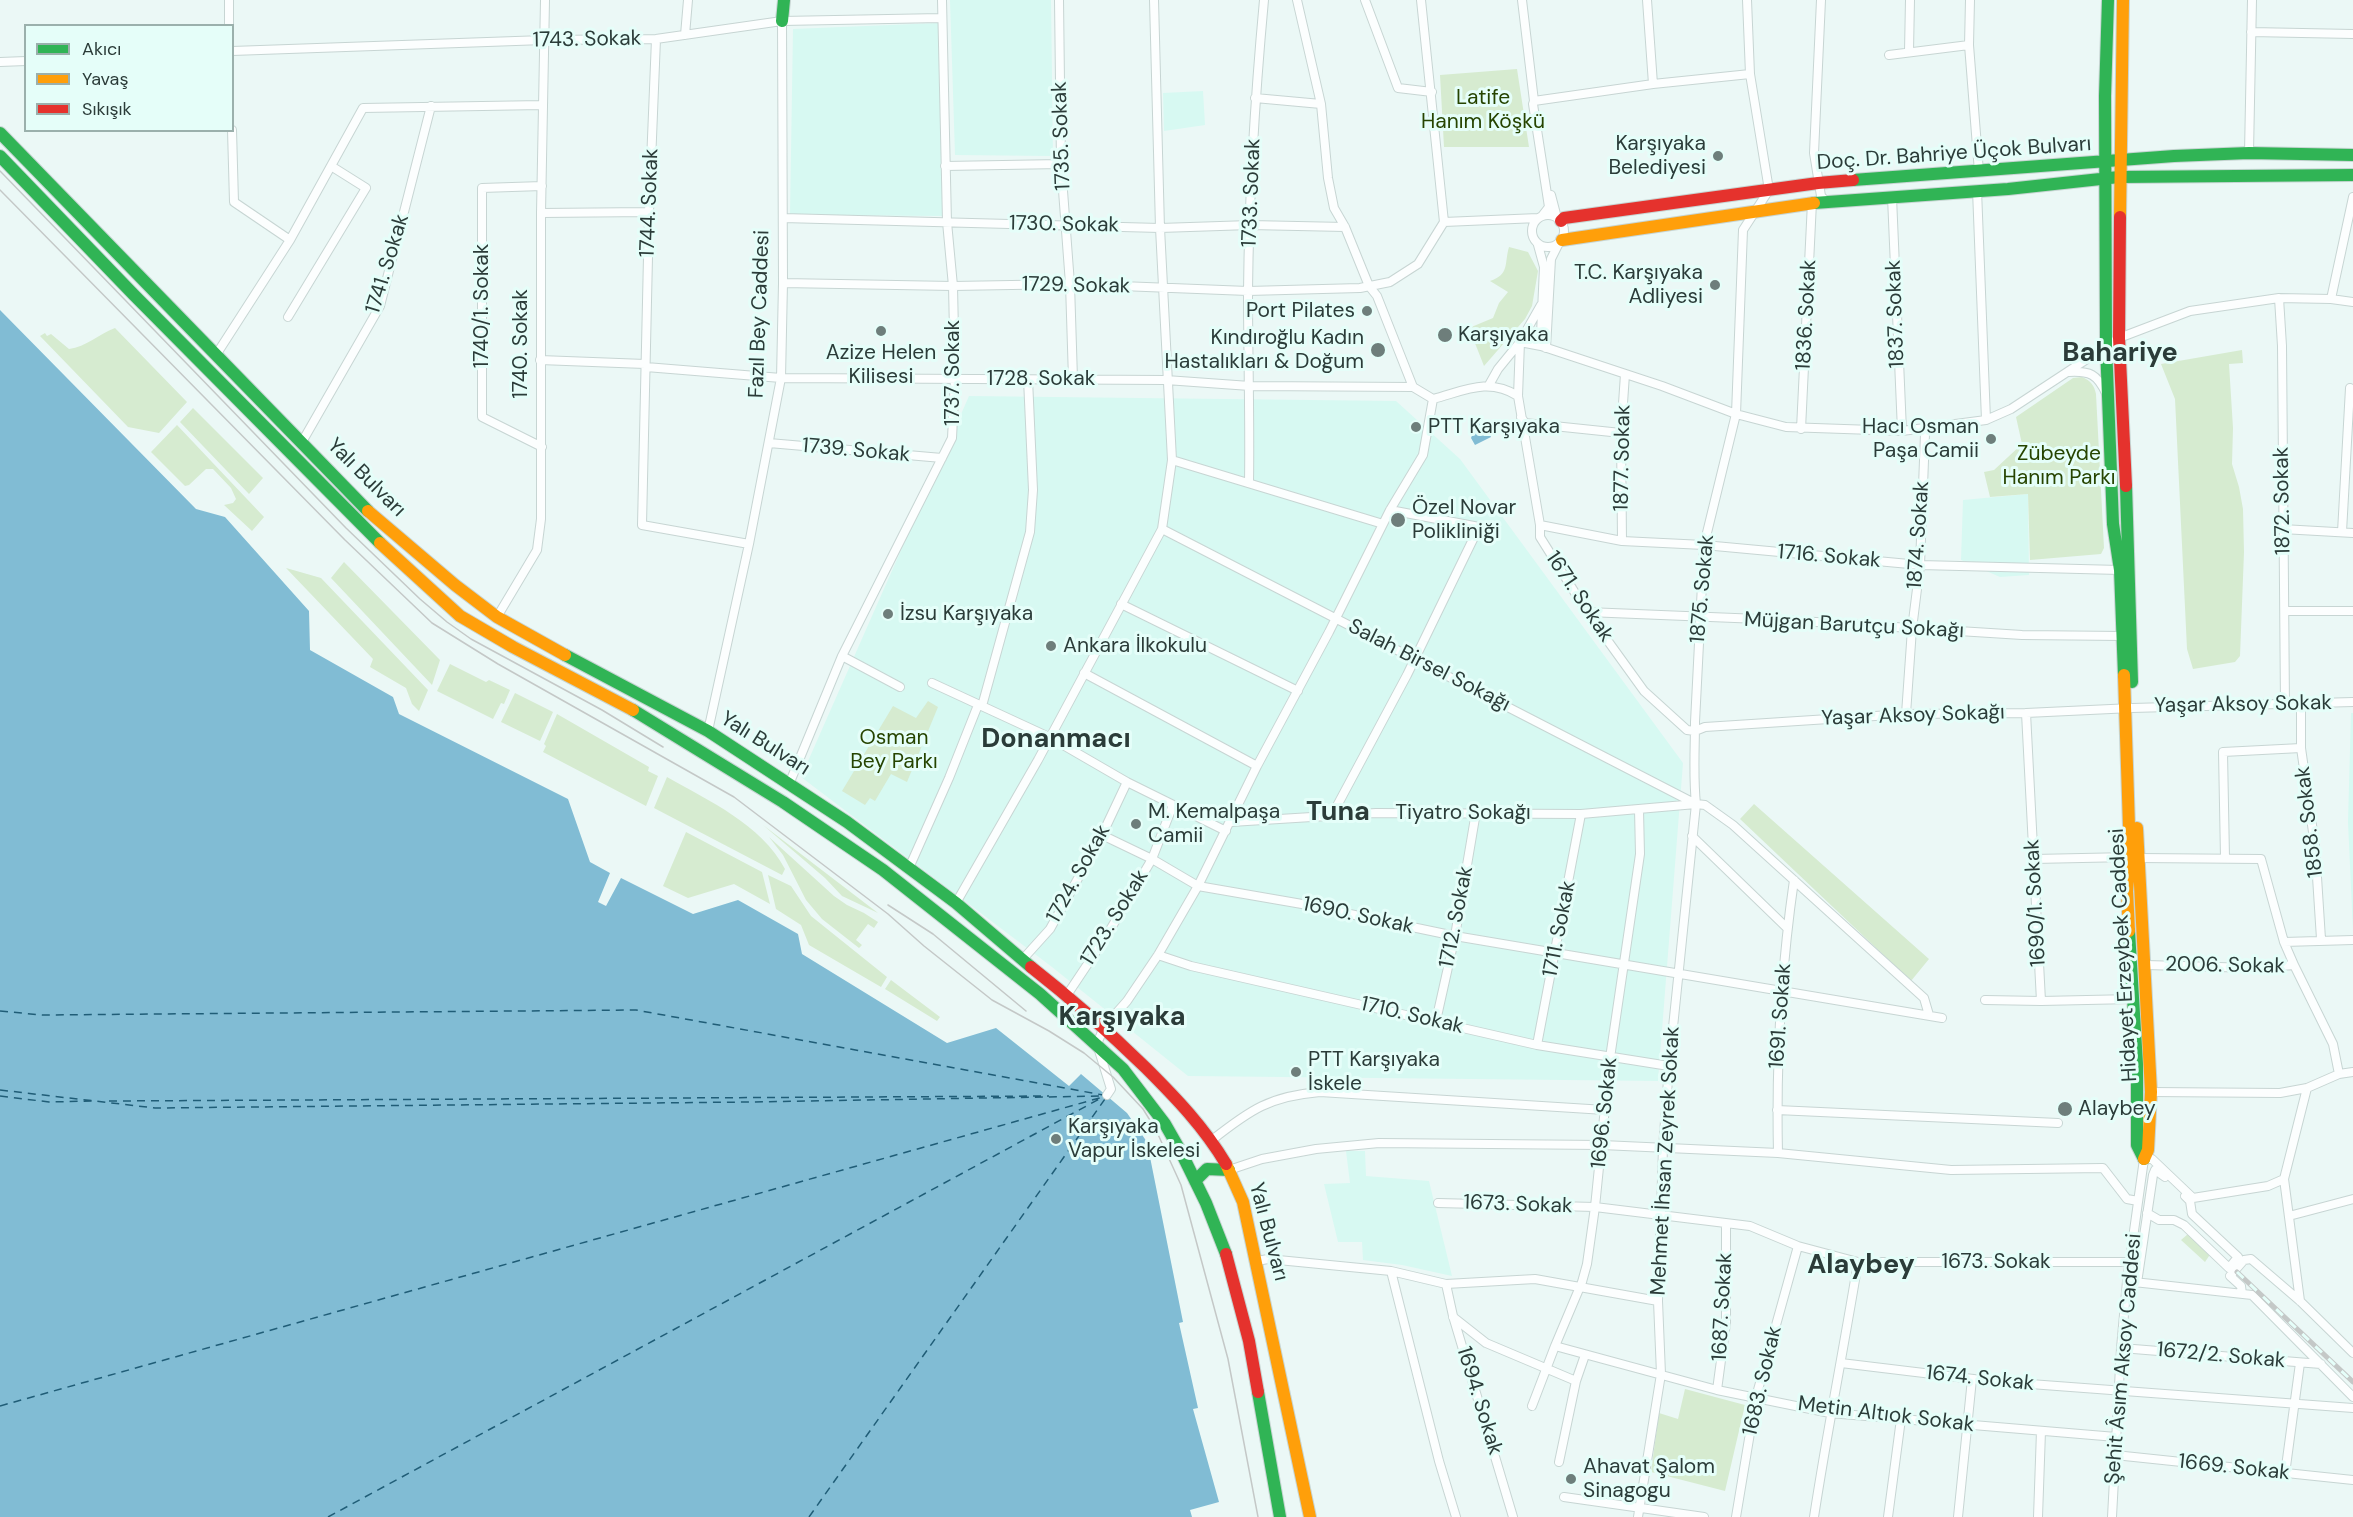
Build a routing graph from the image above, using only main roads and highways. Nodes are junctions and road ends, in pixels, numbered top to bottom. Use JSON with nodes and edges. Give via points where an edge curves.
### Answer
{"nodes":[{"id":1,"x":784,"y":0,"type":"edge"},
{"id":2,"x":2108,"y":0,"type":"edge"},
{"id":3,"x":2123,"y":0,"type":"edge"},
{"id":4,"x":782,"y":21,"type":"road end"},
{"id":5,"x":0,"y":133,"type":"edge"},
{"id":6,"x":2353,"y":155,"type":"edge"},
{"id":7,"x":0,"y":156,"type":"edge"},
{"id":8,"x":2119,"y":162,"type":"junction"},
{"id":9,"x":2106,"y":163,"type":"junction"},
{"id":10,"x":2353,"y":175,"type":"edge"},
{"id":11,"x":2113,"y":178,"type":"junction"},
{"id":12,"x":1559,"y":220,"type":"road end"},
{"id":13,"x":1561,"y":242,"type":"road end"},
{"id":14,"x":476,"y":601,"type":"junction"},
{"id":15,"x":460,"y":616,"type":"junction"},
{"id":16,"x":497,"y":617,"type":"junction"},
{"id":17,"x":524,"y":630,"type":"junction"},
{"id":18,"x":488,"y":633,"type":"junction"},
{"id":19,"x":513,"y":647,"type":"junction"},
{"id":20,"x":2129,"y":708,"type":"junction"},
{"id":21,"x":2134,"y":858,"type":"junction"},
{"id":22,"x":1229,"y":1170,"type":"junction"},
{"id":23,"x":1197,"y":1186,"type":"junction"},
{"id":24,"x":1308,"y":1515,"type":"edge"},
{"id":25,"x":1280,"y":1517,"type":"edge"}],
"edges":[{"from":1,"to":4,"type":"main road","name":"Fazıl Bey Caddesi"},
{"from":2,"to":9,"type":"main road"},
{"from":3,"to":8,"type":"main road","name":"Hidayet Erzeybek Caddesi"},
{"from":5,"to":14,"type":"main road","name":"Yalı Bulvarı","via":[[372,514]]},
{"from":6,"to":8,"type":"main road","name":"Doç. Dr. Bahriye Üçok Bulvarı","via":[[2249,153]]},
{"from":7,"to":15,"type":"main road","name":"Yalı Bulvarı","via":[[367,530]]},
{"from":8,"to":9,"type":"main road","name":"Doç. Dr. Bahriye Üçok Bulvarı"},
{"from":8,"to":11,"type":"main road","name":"Hidayet Erzeybek Caddesi"},
{"from":9,"to":11,"type":"main road"},
{"from":9,"to":12,"type":"main road","name":"Doç. Dr. Bahriye Üçok Bulvarı","via":[[1818,183]]},
{"from":10,"to":11,"type":"main road","name":"Doç. Dr. Bahriye Üçok Bulvarı"},
{"from":11,"to":13,"type":"main road","name":"Doç. Dr. Bahriye Üçok Bulvarı","via":[[1812,202]]},
{"from":11,"to":20,"type":"main road","name":"Hidayet Erzeybek Caddesi","via":[[2130,573]]},
{"from":11,"to":20,"type":"main road","name":"Hidayet Erzeybek Caddesi","via":[[2106,345],[2113,524]]},
{"from":14,"to":15,"type":"main road","via":[[475,610]]},
{"from":14,"to":16,"type":"main road","name":"Yalı Bulvarı"},
{"from":15,"to":18,"type":"main road","name":"Yalı Bulvarı"},
{"from":16,"to":17,"type":"main road","name":"Yalı Bulvarı"},
{"from":16,"to":18,"type":"main road","name":"1740. Sokak"},
{"from":17,"to":19,"type":"main road"},
{"from":17,"to":22,"type":"main road","name":"Yalı Bulvarı","via":[[708,731],[790,782],[956,903],[1104,1027],[1184,1105],[1212,1140]]},
{"from":18,"to":19,"type":"main road","name":"Yalı Bulvarı"},
{"from":19,"to":23,"type":"main road","name":"Yalı Bulvarı","via":[[654,721],[883,870],[1040,994],[1124,1068],[1165,1124]]},
{"from":20,"to":21,"type":"main road","name":"Hidayet Erzeybek Caddesi"},
{"from":21,"to":21,"type":"main road","name":"Hidayet Erzeybek Caddesi","via":[[2127,891],[2137,1145],[2144,1159],[2148,1150],[2151,1092],[2146,965]]},
{"from":22,"to":23,"type":"main road","via":[[1207,1169]]},
{"from":22,"to":24,"type":"main road","name":"Yalı Bulvarı","via":[[1243,1202],[1257,1261]]},
{"from":23,"to":25,"type":"main road","name":"Yalı Bulvarı","via":[[1230,1264],[1240,1300]]}]}
